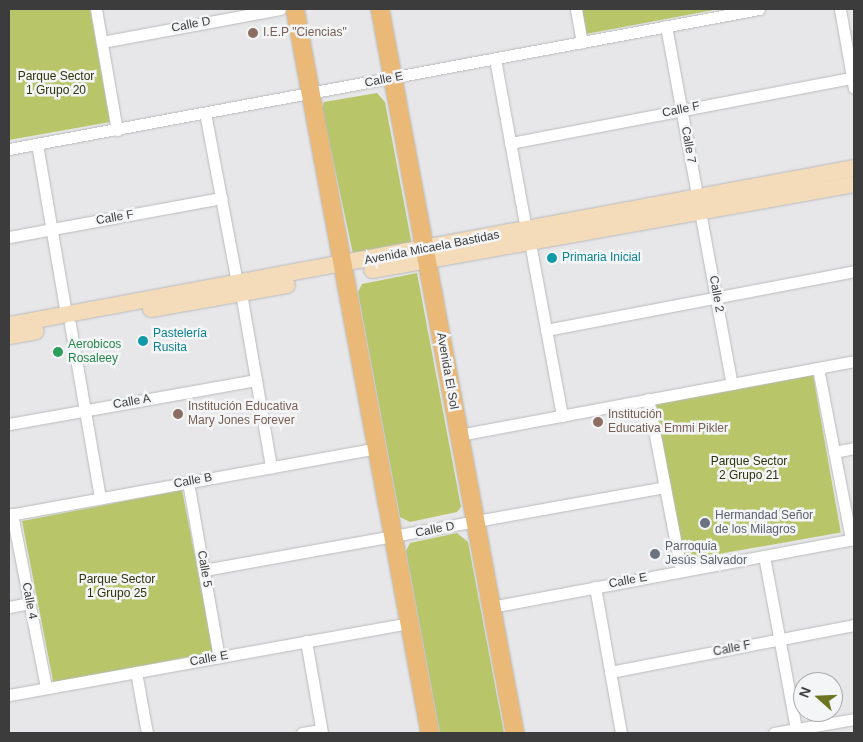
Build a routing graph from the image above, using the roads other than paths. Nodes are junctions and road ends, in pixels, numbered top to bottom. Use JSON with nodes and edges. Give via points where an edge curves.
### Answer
{"nodes":[{"id":1,"x":96,"y":9,"type":"edge"},
{"id":2,"x":280,"y":9,"type":"edge"},
{"id":3,"x":295,"y":9,"type":"edge"},
{"id":4,"x":380,"y":9,"type":"edge"},
{"id":5,"x":576,"y":9,"type":"edge"},
{"id":6,"x":754,"y":9,"type":"edge"},
{"id":7,"x":840,"y":9,"type":"edge"},
{"id":8,"x":666,"y":26,"type":"junction"},
{"id":9,"x":102,"y":42,"type":"junction"},
{"id":10,"x":582,"y":42,"type":"junction"},
{"id":11,"x":495,"y":59,"type":"junction"},
{"id":12,"x":393,"y":78,"type":"junction"},
{"id":13,"x":853,"y":83,"type":"edge"},
{"id":14,"x":311,"y":93,"type":"junction"},
{"id":15,"x":682,"y":110,"type":"junction"},
{"id":16,"x":206,"y":113,"type":"junction"},
{"id":17,"x":117,"y":130,"type":"junction"},
{"id":18,"x":510,"y":143,"type":"junction"},
{"id":19,"x":37,"y":144,"type":"junction"},
{"id":20,"x":9,"y":150,"type":"edge"},
{"id":21,"x":854,"y":168,"type":"edge"},
{"id":22,"x":854,"y":184,"type":"edge"},
{"id":23,"x":221,"y":198,"type":"junction"},
{"id":24,"x":699,"y":205,"type":"junction"},
{"id":25,"x":51,"y":229,"type":"junction"},
{"id":26,"x":528,"y":236,"type":"junction"},
{"id":27,"x":9,"y":237,"type":"edge"},
{"id":28,"x":426,"y":255,"type":"junction"},
{"id":29,"x":344,"y":270,"type":"junction"},
{"id":30,"x":854,"y":271,"type":"edge"},
{"id":31,"x":239,"y":287,"type":"junction"},
{"id":32,"x":716,"y":297,"type":"junction"},
{"id":33,"x":68,"y":319,"type":"junction"},
{"id":34,"x":9,"y":325,"type":"edge"},
{"id":35,"x":546,"y":330,"type":"junction"},
{"id":36,"x":9,"y":336,"type":"edge"},
{"id":37,"x":854,"y":361,"type":"edge"},
{"id":38,"x":818,"y":368,"type":"junction"},
{"id":39,"x":256,"y":380,"type":"junction"},
{"id":40,"x":732,"y":384,"type":"junction"},
{"id":41,"x":648,"y":399,"type":"junction"},
{"id":42,"x":84,"y":411,"type":"junction"},
{"id":43,"x":562,"y":416,"type":"junction"},
{"id":44,"x":9,"y":424,"type":"edge"},
{"id":45,"x":459,"y":435,"type":"junction"},
{"id":46,"x":377,"y":448,"type":"junction"},
{"id":47,"x":854,"y":448,"type":"edge"},
{"id":48,"x":834,"y":452,"type":"junction"},
{"id":49,"x":271,"y":467,"type":"junction"},
{"id":50,"x":188,"y":482,"type":"junction"},
{"id":51,"x":665,"y":487,"type":"junction"},
{"id":52,"x":100,"y":498,"type":"junction"},
{"id":53,"x":10,"y":514,"type":"edge"},
{"id":54,"x":475,"y":523,"type":"junction"},
{"id":55,"x":394,"y":538,"type":"junction"},
{"id":56,"x":853,"y":539,"type":"edge"},
{"id":57,"x":764,"y":556,"type":"junction"},
{"id":58,"x":204,"y":570,"type":"junction"},
{"id":59,"x":681,"y":571,"type":"junction"},
{"id":60,"x":594,"y":587,"type":"junction"},
{"id":61,"x":30,"y":603,"type":"junction"},
{"id":62,"x":9,"y":607,"type":"edge"},
{"id":63,"x":490,"y":607,"type":"junction"},
{"id":64,"x":410,"y":623,"type":"junction"},
{"id":65,"x":854,"y":625,"type":"edge"},
{"id":66,"x":780,"y":640,"type":"junction"},
{"id":67,"x":306,"y":641,"type":"junction"},
{"id":68,"x":219,"y":657,"type":"junction"},
{"id":69,"x":136,"y":672,"type":"junction"},
{"id":70,"x":610,"y":672,"type":"junction"},
{"id":71,"x":46,"y":688,"type":"junction"},
{"id":72,"x":9,"y":695,"type":"edge"},
{"id":73,"x":854,"y":719,"type":"edge"},
{"id":74,"x":796,"y":729,"type":"junction"},
{"id":75,"x":322,"y":732,"type":"edge"},
{"id":76,"x":147,"y":733,"type":"edge"},
{"id":77,"x":302,"y":733,"type":"edge"},
{"id":78,"x":430,"y":733,"type":"edge"},
{"id":79,"x":516,"y":733,"type":"edge"},
{"id":80,"x":621,"y":733,"type":"edge"},
{"id":81,"x":774,"y":733,"type":"edge"}],
"edges":[{"from":1,"to":9,"type":"street"},
{"from":2,"to":9,"type":"street","name":"Calle D"},
{"from":3,"to":14,"type":"main road"},
{"from":4,"to":12,"type":"main road","name":"Avenida El Sol"},
{"from":5,"to":10,"type":"street"},
{"from":6,"to":8,"type":"street","name":"Calle E"},
{"from":7,"to":13,"type":"street"},
{"from":8,"to":10,"type":"street","name":"Calle E"},
{"from":8,"to":15,"type":"street","name":"Calle 7"},
{"from":9,"to":17,"type":"street"},
{"from":10,"to":11,"type":"street","name":"Calle E"},
{"from":11,"to":12,"type":"street","name":"Calle E"},
{"from":11,"to":18,"type":"street"},
{"from":12,"to":14,"type":"street","name":"Calle E"},
{"from":12,"to":28,"type":"main road","name":"Avenida El Sol"},
{"from":13,"to":15,"type":"street","name":"Calle F"},
{"from":14,"to":16,"type":"street","name":"Calle E"},
{"from":14,"to":29,"type":"main road"},
{"from":15,"to":18,"type":"street","name":"Calle F"},
{"from":15,"to":24,"type":"street","name":"Calle 7"},
{"from":16,"to":17,"type":"street","name":"Calle E"},
{"from":16,"to":23,"type":"street"},
{"from":17,"to":19,"type":"street","name":"Calle E"},
{"from":18,"to":26,"type":"street"},
{"from":19,"to":20,"type":"street","name":"Calle E"},
{"from":19,"to":25,"type":"street"},
{"from":21,"to":24,"type":"street","name":"Avenida Micaela Bastidas"},
{"from":22,"to":24,"type":"street","name":"Avenida Micaela Bastidas"},
{"from":23,"to":25,"type":"street","name":"Calle F"},
{"from":23,"to":31,"type":"street"},
{"from":24,"to":26,"type":"street","name":"Avenida Micaela Bastidas"},
{"from":24,"to":32,"type":"street","name":"Calle 2"},
{"from":25,"to":27,"type":"street","name":"Calle F"},
{"from":25,"to":33,"type":"street"},
{"from":26,"to":28,"type":"street","name":"Avenida Micaela Bastidas"},
{"from":26,"to":35,"type":"street"},
{"from":28,"to":29,"type":"street","name":"Avenida Micaela Bastidas"},
{"from":28,"to":45,"type":"main road","name":"Avenida El Sol"},
{"from":29,"to":31,"type":"street","name":"Avenida Micaela Bastidas"},
{"from":29,"to":46,"type":"main road"},
{"from":30,"to":32,"type":"street"},
{"from":31,"to":33,"type":"street","name":"Avenida Micaela Bastidas"},
{"from":31,"to":39,"type":"street"},
{"from":32,"to":35,"type":"street"},
{"from":32,"to":40,"type":"street","name":"Calle 2"},
{"from":33,"to":34,"type":"street","name":"Avenida Micaela Bastidas"},
{"from":33,"to":36,"type":"street","name":"Avenida Micaela Bastidas"},
{"from":33,"to":42,"type":"street"},
{"from":35,"to":43,"type":"street"},
{"from":37,"to":38,"type":"street"},
{"from":38,"to":40,"type":"street"},
{"from":38,"to":48,"type":"street"},
{"from":39,"to":42,"type":"street","name":"Calle A"},
{"from":39,"to":49,"type":"street"},
{"from":40,"to":41,"type":"street"},
{"from":41,"to":43,"type":"street"},
{"from":41,"to":51,"type":"street"},
{"from":42,"to":44,"type":"street","name":"Calle A"},
{"from":42,"to":52,"type":"street"},
{"from":43,"to":45,"type":"street"},
{"from":45,"to":54,"type":"main road","name":"Avenida El Sol"},
{"from":46,"to":49,"type":"street","name":"Calle B"},
{"from":46,"to":55,"type":"main road"},
{"from":47,"to":48,"type":"street"},
{"from":48,"to":56,"type":"street"},
{"from":49,"to":50,"type":"street","name":"Calle B"},
{"from":50,"to":52,"type":"street","name":"Calle B"},
{"from":50,"to":58,"type":"street","name":"Calle 5"},
{"from":51,"to":54,"type":"street","name":"Calle D"},
{"from":51,"to":59,"type":"street"},
{"from":52,"to":53,"type":"street","name":"Calle B"},
{"from":53,"to":61,"type":"street","name":"Calle 4"},
{"from":54,"to":55,"type":"street","name":"Calle D"},
{"from":54,"to":63,"type":"main road","name":"Avenida El Sol"},
{"from":55,"to":58,"type":"street","name":"Calle D"},
{"from":55,"to":64,"type":"main road"},
{"from":56,"to":57,"type":"street","name":"Calle E"},
{"from":57,"to":59,"type":"street","name":"Calle E"},
{"from":57,"to":66,"type":"street"},
{"from":58,"to":68,"type":"street","name":"Calle 5"},
{"from":59,"to":60,"type":"street","name":"Calle E"},
{"from":60,"to":63,"type":"street","name":"Calle E"},
{"from":60,"to":70,"type":"street"},
{"from":61,"to":62,"type":"street"},
{"from":61,"to":71,"type":"street","name":"Calle 4"},
{"from":63,"to":79,"type":"main road","name":"Avenida El Sol"},
{"from":64,"to":67,"type":"street","name":"Calle E"},
{"from":64,"to":78,"type":"main road"},
{"from":65,"to":66,"type":"street","name":"Calle F"},
{"from":66,"to":70,"type":"street","name":"Calle F"},
{"from":66,"to":74,"type":"street"},
{"from":67,"to":68,"type":"street","name":"Calle E"},
{"from":67,"to":75,"type":"street"},
{"from":68,"to":69,"type":"street","name":"Calle E"},
{"from":69,"to":71,"type":"street","name":"Calle E"},
{"from":69,"to":76,"type":"street"},
{"from":70,"to":80,"type":"street"},
{"from":71,"to":72,"type":"street","name":"Calle E"},
{"from":73,"to":74,"type":"street"},
{"from":74,"to":81,"type":"street"},
{"from":75,"to":77,"type":"street"}]}
